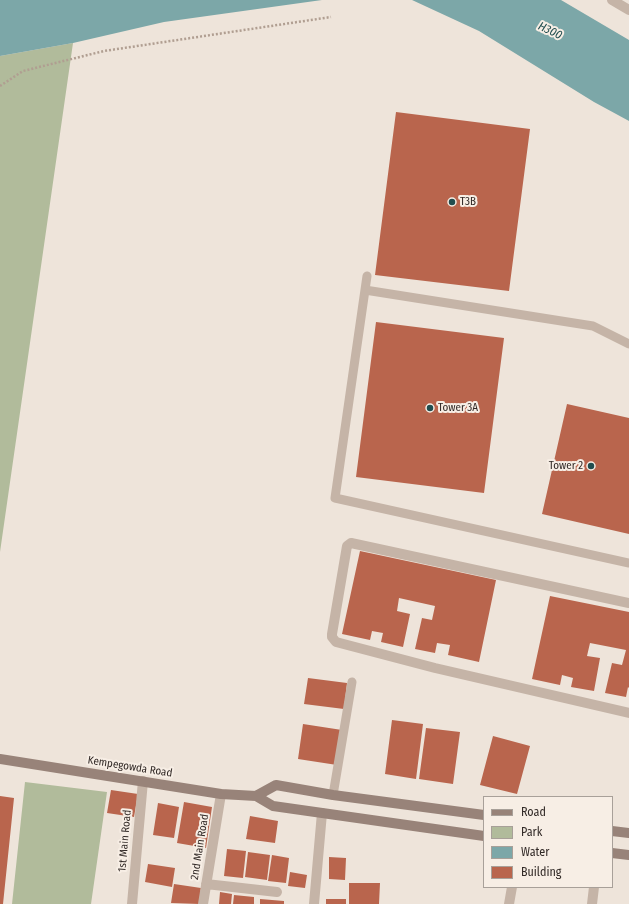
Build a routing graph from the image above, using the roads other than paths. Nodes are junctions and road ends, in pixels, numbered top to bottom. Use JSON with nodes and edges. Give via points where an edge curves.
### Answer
{"nodes":[{"id":1,"x":612,"y":0,"type":"edge"},
{"id":2,"x":629,"y":10,"type":"edge"},
{"id":3,"x":367,"y":276,"type":"dead end"},
{"id":4,"x":365,"y":290,"type":"junction"},
{"id":5,"x":629,"y":344,"type":"edge"},
{"id":6,"x":629,"y":563,"type":"edge"},
{"id":7,"x":629,"y":603,"type":"edge"},
{"id":8,"x":352,"y":682,"type":"dead end"},
{"id":9,"x":629,"y":713,"type":"edge"},
{"id":10,"x":0,"y":760,"type":"edge"},
{"id":11,"x":143,"y":781,"type":"junction"},
{"id":12,"x":221,"y":794,"type":"junction"},
{"id":13,"x":333,"y":795,"type":"junction"},
{"id":14,"x":256,"y":796,"type":"junction"},
{"id":15,"x":322,"y":813,"type":"junction"},
{"id":16,"x":483,"y":815,"type":"edge"},
{"id":17,"x":613,"y":831,"type":"edge"},
{"id":18,"x":629,"y":833,"type":"edge"},
{"id":19,"x":483,"y":836,"type":"edge"},
{"id":20,"x":613,"y":852,"type":"edge"},
{"id":21,"x":629,"y":854,"type":"edge"},
{"id":22,"x":206,"y":884,"type":"junction"},
{"id":23,"x":512,"y":888,"type":"edge"},
{"id":24,"x":594,"y":888,"type":"edge"},
{"id":25,"x":277,"y":892,"type":"dead end"},
{"id":26,"x":132,"y":904,"type":"edge"},
{"id":27,"x":203,"y":904,"type":"edge"},
{"id":28,"x":314,"y":904,"type":"edge"},
{"id":29,"x":509,"y":904,"type":"edge"},
{"id":30,"x":592,"y":904,"type":"edge"}],
"edges":[{"from":1,"to":2,"type":"street"},
{"from":3,"to":4,"type":"lane"},
{"from":4,"to":5,"type":"lane","via":[[593,326]]},
{"from":4,"to":6,"type":"lane","via":[[335,498]]},
{"from":7,"to":9,"type":"street","via":[[351,543],[347,546],[332,637],[336,642],[435,668]]},
{"from":8,"to":13,"type":"lane"},
{"from":10,"to":11,"type":"street","name":"Kempegowda Road"},
{"from":11,"to":12,"type":"street","name":"Kempegowda Road"},
{"from":11,"to":26,"type":"street","name":"1st Main Road"},
{"from":12,"to":14,"type":"street","name":"Kempegowda Road"},
{"from":12,"to":22,"type":"street","name":"2nd Main Road"},
{"from":13,"to":14,"type":"street","via":[[276,785]]},
{"from":13,"to":16,"type":"street"},
{"from":14,"to":15,"type":"street","name":"Kempegowda Road","via":[[273,806]]},
{"from":15,"to":19,"type":"street","name":"Kempegowda Road"},
{"from":15,"to":28,"type":"street"},
{"from":17,"to":18,"type":"street"},
{"from":20,"to":21,"type":"street"},
{"from":22,"to":25,"type":"street"},
{"from":22,"to":27,"type":"street","name":"2nd Main Road"},
{"from":23,"to":29,"type":"street"},
{"from":24,"to":30,"type":"street"}]}
